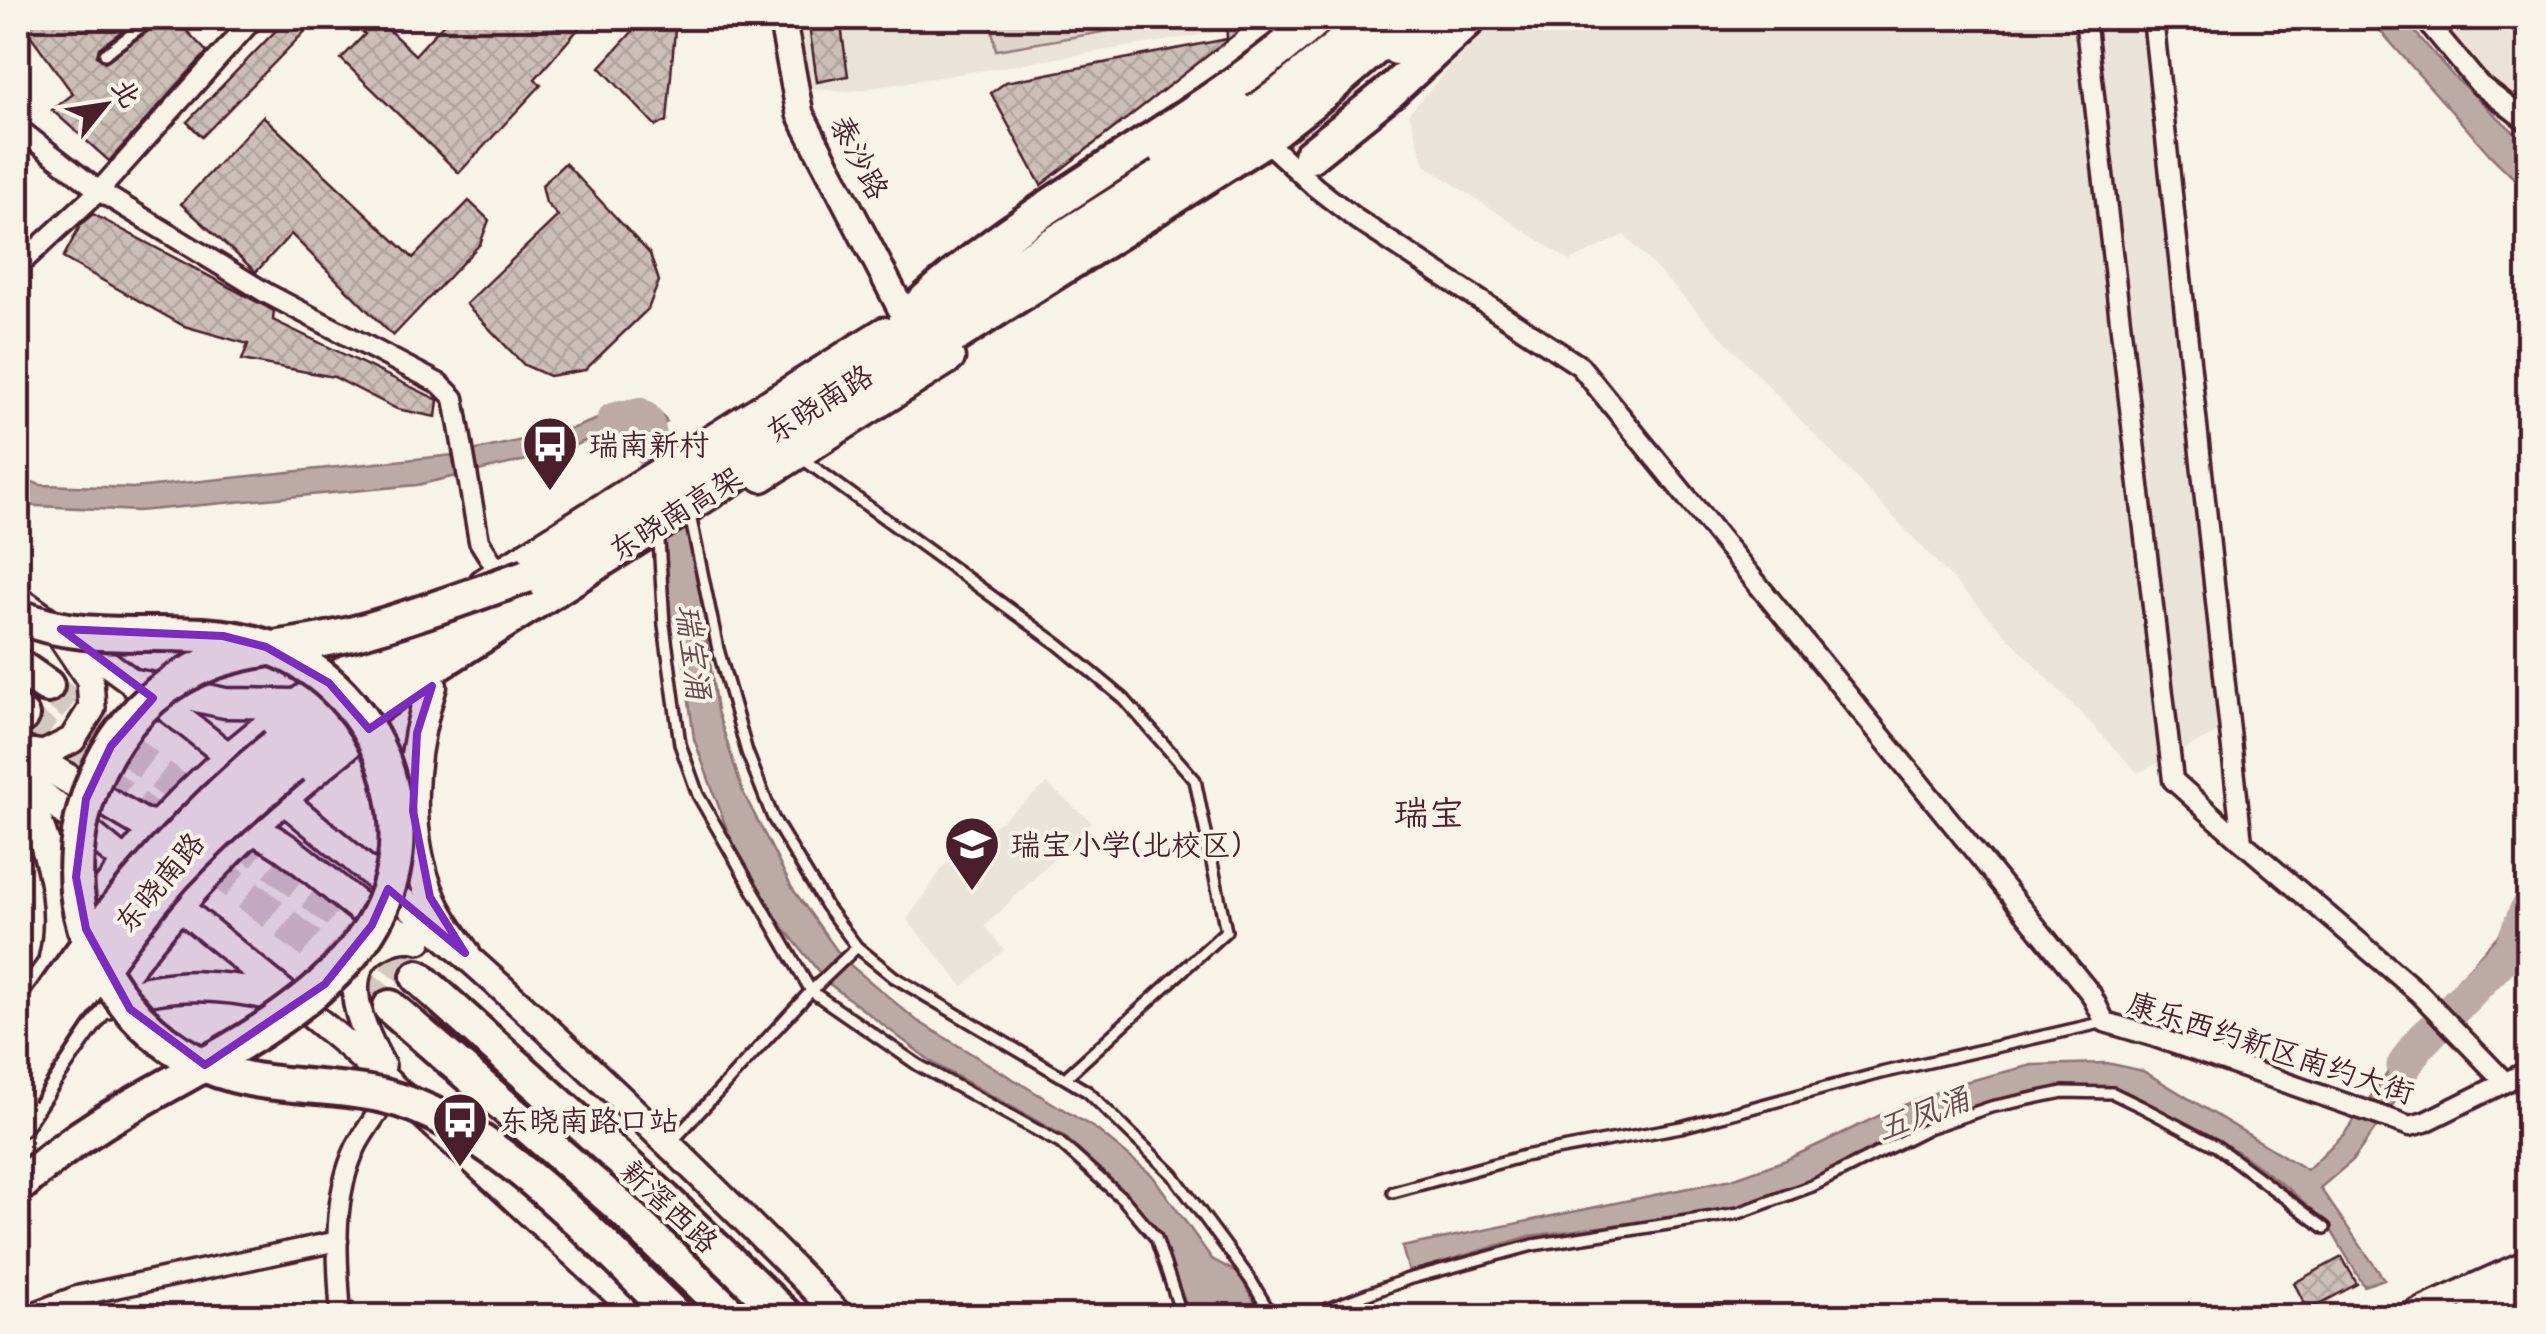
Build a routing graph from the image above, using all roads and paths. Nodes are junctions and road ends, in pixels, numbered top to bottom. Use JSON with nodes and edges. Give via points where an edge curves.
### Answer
{"nodes":[{"id":1,"x":154,"y":18,"type":"edge"},
{"id":2,"x":254,"y":18,"type":"edge"},
{"id":3,"x":782,"y":18,"type":"edge"},
{"id":4,"x":1318,"y":18,"type":"edge"},
{"id":5,"x":1348,"y":18,"type":"edge"},
{"id":6,"x":1372,"y":18,"type":"edge"},
{"id":7,"x":1410,"y":18,"type":"edge"},
{"id":8,"x":1432,"y":18,"type":"edge"},
{"id":9,"x":1470,"y":18,"type":"edge"},
{"id":10,"x":2085,"y":18,"type":"edge"},
{"id":11,"x":2153,"y":18,"type":"edge"},
{"id":12,"x":2424,"y":18,"type":"edge"},
{"id":13,"x":105,"y":54,"type":"dead end"},
{"id":14,"x":2528,"y":122,"type":"edge"},
{"id":15,"x":18,"y":128,"type":"edge"},
{"id":16,"x":1273,"y":148,"type":"junction"},
{"id":17,"x":1310,"y":156,"type":"dead end"},
{"id":18,"x":99,"y":191,"type":"junction"},
{"id":19,"x":18,"y":266,"type":"edge"},
{"id":20,"x":906,"y":318,"type":"junction"},
{"id":21,"x":798,"y":455,"type":"junction"},
{"id":22,"x":691,"y":520,"type":"junction"},
{"id":23,"x":659,"y":541,"type":"junction"},
{"id":24,"x":513,"y":575,"type":"junction"},
{"id":25,"x":18,"y":598,"type":"edge"},
{"id":26,"x":31,"y":617,"type":"edge"},
{"id":27,"x":18,"y":666,"type":"edge"},
{"id":28,"x":134,"y":684,"type":"junction"},
{"id":29,"x":46,"y":686,"type":"tunnel mouth"},
{"id":30,"x":432,"y":686,"type":"junction"},
{"id":31,"x":296,"y":704,"type":"junction"},
{"id":32,"x":229,"y":757,"type":"junction"},
{"id":33,"x":18,"y":764,"type":"edge"},
{"id":34,"x":281,"y":800,"type":"junction"},
{"id":35,"x":158,"y":826,"type":"junction"},
{"id":36,"x":250,"y":829,"type":"junction"},
{"id":37,"x":2242,"y":842,"type":"junction"},
{"id":38,"x":127,"y":863,"type":"junction"},
{"id":39,"x":178,"y":907,"type":"junction"},
{"id":40,"x":410,"y":937,"type":"junction"},
{"id":41,"x":857,"y":947,"type":"junction"},
{"id":42,"x":464,"y":954,"type":"junction"},
{"id":43,"x":52,"y":964,"type":"junction"},
{"id":44,"x":418,"y":977,"type":"tunnel mouth"},
{"id":45,"x":811,"y":992,"type":"junction"},
{"id":46,"x":294,"y":1001,"type":"junction"},
{"id":47,"x":390,"y":1006,"type":"tunnel mouth"},
{"id":48,"x":100,"y":1007,"type":"junction"},
{"id":49,"x":18,"y":1012,"type":"edge"},
{"id":50,"x":2104,"y":1022,"type":"junction"},
{"id":51,"x":18,"y":1045,"type":"edge"},
{"id":52,"x":2528,"y":1071,"type":"edge"},
{"id":53,"x":1065,"y":1078,"type":"junction"},
{"id":54,"x":2504,"y":1081,"type":"junction"},
{"id":55,"x":395,"y":1088,"type":"junction"},
{"id":56,"x":18,"y":1092,"type":"edge"},
{"id":57,"x":18,"y":1122,"type":"edge"},
{"id":58,"x":668,"y":1146,"type":"junction"},
{"id":59,"x":18,"y":1187,"type":"edge"},
{"id":60,"x":1393,"y":1192,"type":"dead end"},
{"id":61,"x":2324,"y":1228,"type":"dead end"},
{"id":62,"x":338,"y":1242,"type":"junction"},
{"id":63,"x":2527,"y":1273,"type":"edge"},
{"id":64,"x":25,"y":1316,"type":"edge"},
{"id":65,"x":341,"y":1316,"type":"edge"},
{"id":66,"x":641,"y":1316,"type":"edge"},
{"id":67,"x":676,"y":1316,"type":"edge"},
{"id":68,"x":733,"y":1316,"type":"edge"},
{"id":69,"x":786,"y":1316,"type":"edge"},
{"id":70,"x":840,"y":1316,"type":"edge"},
{"id":71,"x":1182,"y":1316,"type":"edge"},
{"id":72,"x":1272,"y":1316,"type":"edge"},
{"id":73,"x":1309,"y":1316,"type":"edge"},
{"id":74,"x":2411,"y":1316,"type":"edge"},
{"id":75,"x":2471,"y":1316,"type":"edge"}],
"edges":[{"from":1,"to":13,"type":"lane"},
{"from":2,"to":18,"type":"street"},
{"from":3,"to":20,"type":"main road","name":"泰沙路","via":[[800,114]]},
{"from":4,"to":20,"type":"highway","via":[[1243,79],[949,276]]},
{"from":5,"to":20,"type":"main road","name":"东晓南路","via":[[1246,102]]},
{"from":6,"to":24,"type":"highway","name":"东晓南高架","via":[[1213,143]]},
{"from":7,"to":56,"type":"highway","name":"东晓南高架","bridge":true,"via":[[1288,122],[1224,166],[411,680],[308,754],[157,896]]},
{"from":8,"to":16,"type":"main road","name":"东晓南路"},
{"from":9,"to":17,"type":"highway"},
{"from":10,"to":37,"type":"street","via":[[2173,780]]},
{"from":11,"to":37,"type":"street"},
{"from":12,"to":14,"type":"street","via":[[2479,84]]},
{"from":15,"to":18,"type":"street"},
{"from":16,"to":21,"type":"main road","name":"东晓南路"},
{"from":16,"to":50,"type":"street","via":[[1356,219],[1580,366],[2091,994]]},
{"from":18,"to":19,"type":"street"},
{"from":18,"to":24,"type":"street","via":[[266,293],[440,384],[454,398],[479,541]]},
{"from":20,"to":24,"type":"main road","name":"东晓南路"},
{"from":21,"to":22,"type":"main road","name":"东晓南路"},
{"from":21,"to":53,"type":"lane","via":[[1072,656],[1124,699],[1195,780],[1226,930]]},
{"from":22,"to":23,"type":"main road","name":"东晓南路"},
{"from":22,"to":41,"type":"lane","via":[[747,752],[773,818]]},
{"from":23,"to":30,"type":"main road","name":"东晓南路"},
{"from":23,"to":45,"type":"lane","via":[[680,744],[698,795]]},
{"from":24,"to":31,"type":"main road","name":"东晓南路","via":[[358,661]]},
{"from":24,"to":51,"type":"highway","name":"东晓南高架","bridge":true,"via":[[344,693],[220,793],[125,894]]},
{"from":24,"to":67,"type":"highway","bridge":true,"via":[[364,631],[217,661],[162,692],[111,746],[86,799],[76,854],[78,899],[112,986],[168,1044],[244,1079],[384,1096],[442,1117],[502,1156]]},
{"from":25,"to":26,"type":"main road"},
{"from":26,"to":28,"type":"main road"},
{"from":26,"to":33,"type":"main road","via":[[78,657],[90,680],[92,708],[72,740]]},
{"from":26,"to":59,"type":"highway","bridge":true,"via":[[54,628],[103,634],[223,636],[290,656],[329,683],[365,723],[388,773],[397,824],[382,902],[325,984],[282,1018],[81,1137]]},
{"from":27,"to":29,"type":"highway"},
{"from":28,"to":31,"type":"main road","via":[[225,703]]},
{"from":28,"to":32,"type":"main road"},
{"from":30,"to":34,"type":"main road","name":"东晓南路"},
{"from":30,"to":42,"type":"main road","via":[[417,733],[413,811],[430,898]]},
{"from":31,"to":32,"type":"main road","name":"东晓南路"},
{"from":32,"to":34,"type":"main road"},
{"from":32,"to":35,"type":"main road","name":"东晓南路"},
{"from":33,"to":35,"type":"main road"},
{"from":33,"to":38,"type":"main road"},
{"from":33,"to":43,"type":"main road","via":[[52,872],[59,921]]},
{"from":34,"to":35,"type":"main road","via":[[199,828]]},
{"from":34,"to":36,"type":"main road","name":"东晓南路"},
{"from":34,"to":42,"type":"main road"},
{"from":35,"to":38,"type":"main road","name":"东晓南路"},
{"from":36,"to":38,"type":"main road","via":[[232,825],[193,835]]},
{"from":36,"to":39,"type":"main road","name":"东晓南路"},
{"from":36,"to":40,"type":"main road","via":[[361,912]]},
{"from":37,"to":54,"type":"street","via":[[2420,994]]},
{"from":38,"to":39,"type":"main road"},
{"from":38,"to":43,"type":"main road","name":"东晓南路"},
{"from":39,"to":46,"type":"main road"},
{"from":39,"to":48,"type":"main road","name":"东晓南路"},
{"from":40,"to":42,"type":"main road"},
{"from":40,"to":55,"type":"main road","via":[[374,950],[356,984],[360,1020]]},
{"from":41,"to":45,"type":"lane"},
{"from":41,"to":53,"type":"lane","via":[[894,977]]},
{"from":42,"to":58,"type":"main road"},
{"from":43,"to":48,"type":"main road","via":[[66,962],[88,977]]},
{"from":43,"to":49,"type":"main road","name":"东晓南路"},
{"from":44,"to":69,"type":"highway","name":"新滘西路"},
{"from":45,"to":58,"type":"lane"},
{"from":45,"to":71,"type":"lane","via":[[918,1065],[1060,1144],[1123,1199],[1156,1238]]},
{"from":46,"to":48,"type":"main road","via":[[236,987],[194,986],[136,993]]},
{"from":46,"to":55,"type":"main road"},
{"from":47,"to":68,"type":"highway","name":"新滘西路","via":[[618,1205]]},
{"from":48,"to":57,"type":"main road","name":"东晓南路"},
{"from":50,"to":54,"type":"street","name":"康乐西约新区南约大街","via":[[2410,1126]]},
{"from":50,"to":60,"type":"lane"},
{"from":52,"to":54,"type":"street","name":"康乐西约新区南约大街"},
{"from":53,"to":72,"type":"lane","via":[[1088,1092],[1173,1176]]},
{"from":55,"to":62,"type":"street","via":[[356,1148],[341,1191]]},
{"from":55,"to":66,"type":"main road"},
{"from":58,"to":70,"type":"main road"},
{"from":61,"to":73,"type":"lane","via":[[2216,1146],[2142,1106],[2113,1093],[2064,1092],[1991,1106],[1928,1128],[1812,1186],[1739,1213],[1533,1245],[1408,1279]]},
{"from":62,"to":64,"type":"street","via":[[77,1296]]},
{"from":62,"to":65,"type":"street"},
{"from":63,"to":74,"type":"main road"},
{"from":63,"to":75,"type":"main road"}]}
